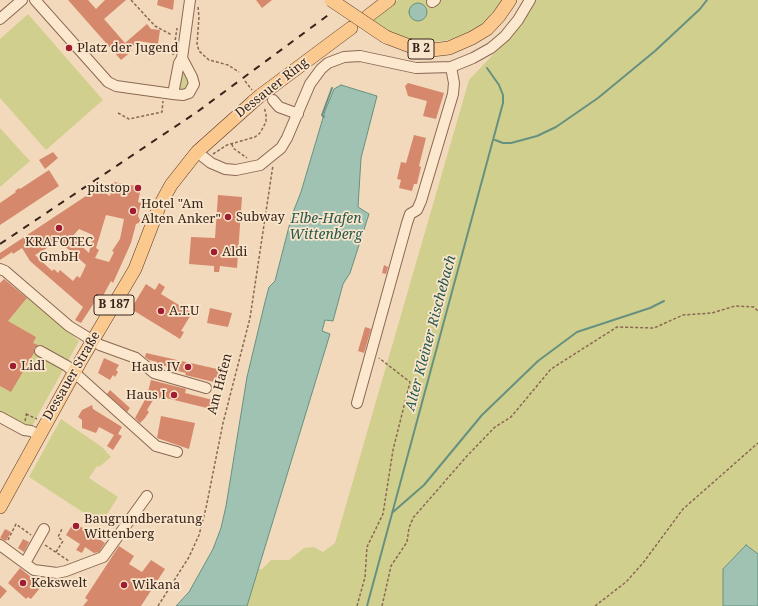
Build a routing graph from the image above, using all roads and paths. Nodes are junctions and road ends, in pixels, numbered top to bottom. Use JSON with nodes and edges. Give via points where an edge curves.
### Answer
{"nodes":[{"id":1,"x":22,"y":0,"type":"edge"},
{"id":2,"x":35,"y":0,"type":"edge"},
{"id":3,"x":131,"y":0,"type":"edge"},
{"id":4,"x":331,"y":0,"type":"edge"},
{"id":5,"x":389,"y":0,"type":"edge"},
{"id":6,"x":510,"y":0,"type":"edge"},
{"id":7,"x":530,"y":0,"type":"edge"},
{"id":8,"x":194,"y":2,"type":"edge"},
{"id":9,"x":368,"y":16,"type":"dead end"},
{"id":10,"x":0,"y":19,"type":"edge"},
{"id":11,"x":177,"y":23,"type":"dead end"},
{"id":12,"x":351,"y":28,"type":"dead end"},
{"id":13,"x":172,"y":35,"type":"dead end"},
{"id":14,"x":182,"y":58,"type":"junction"},
{"id":15,"x":172,"y":62,"type":"dead end"},
{"id":16,"x":451,"y":66,"type":"junction"},
{"id":17,"x":238,"y":72,"type":"dead end"},
{"id":18,"x":245,"y":81,"type":"dead end"},
{"id":19,"x":169,"y":94,"type":"junction"},
{"id":20,"x":260,"y":98,"type":"junction"},
{"id":21,"x":118,"y":114,"type":"dead end"},
{"id":22,"x":298,"y":114,"type":"junction"},
{"id":23,"x":232,"y":144,"type":"junction"},
{"id":24,"x":216,"y":151,"type":"dead end"},
{"id":25,"x":197,"y":152,"type":"junction"},
{"id":26,"x":269,"y":159,"type":"junction"},
{"id":27,"x":250,"y":168,"type":"junction"},
{"id":28,"x":0,"y":269,"type":"edge"},
{"id":29,"x":758,"y":310,"type":"edge"},
{"id":30,"x":92,"y":340,"type":"junction"},
{"id":31,"x":40,"y":351,"type":"dead end"},
{"id":32,"x":371,"y":352,"type":"junction"},
{"id":33,"x":74,"y":372,"type":"junction"},
{"id":34,"x":206,"y":388,"type":"dead end"},
{"id":35,"x":357,"y":403,"type":"dead end"},
{"id":36,"x":26,"y":414,"type":"dead end"},
{"id":37,"x":0,"y":417,"type":"edge"},
{"id":38,"x":37,"y":420,"type":"dead end"},
{"id":39,"x":39,"y":435,"type":"junction"},
{"id":40,"x":758,"y":443,"type":"edge"},
{"id":41,"x":177,"y":452,"type":"dead end"},
{"id":42,"x":146,"y":496,"type":"dead end"},
{"id":43,"x":0,"y":507,"type":"edge"},
{"id":44,"x":44,"y":529,"type":"dead end"},
{"id":45,"x":62,"y":529,"type":"dead end"},
{"id":46,"x":38,"y":540,"type":"junction"},
{"id":47,"x":2,"y":546,"type":"edge"},
{"id":48,"x":56,"y":552,"type":"junction"},
{"id":49,"x":25,"y":562,"type":"junction"},
{"id":50,"x":78,"y":567,"type":"junction"},
{"id":51,"x":158,"y":606,"type":"edge"},
{"id":52,"x":356,"y":606,"type":"edge"},
{"id":53,"x":382,"y":606,"type":"edge"},
{"id":54,"x":595,"y":606,"type":"edge"}],
"edges":[{"from":1,"to":10,"type":"street"},
{"from":2,"to":19,"type":"street","via":[[108,82],[116,86]]},
{"from":3,"to":13,"type":"path","via":[[156,26]]},
{"from":4,"to":6,"type":"main road","number":"B 2","bridge":true,"via":[[386,37],[415,48],[432,50],[449,48],[487,29],[500,16]]},
{"from":5,"to":9,"type":"main road"},
{"from":7,"to":16,"type":"street","via":[[510,30],[491,48]]},
{"from":8,"to":14,"type":"street"},
{"from":8,"to":17,"type":"path","via":[[199,17],[197,44],[200,51],[209,60],[228,65]]},
{"from":11,"to":15,"type":"path"},
{"from":12,"to":20,"type":"main road","name":"Dessauer Ring","number":"B 187"},
{"from":14,"to":19,"type":"street"},
{"from":14,"to":19,"type":"street","via":[[194,80],[193,88],[187,94]]},
{"from":16,"to":22,"type":"street","via":[[416,68],[360,56],[336,59],[315,76]]},
{"from":16,"to":32,"type":"street","via":[[453,94],[421,201],[406,223]]},
{"from":18,"to":20,"type":"path"},
{"from":19,"to":21,"type":"path","via":[[162,112],[129,119]]},
{"from":20,"to":22,"type":"street"},
{"from":20,"to":23,"type":"path","via":[[266,122],[260,133]]},
{"from":20,"to":25,"type":"main road","name":"Dessauer Ring","number":"B 187"},
{"from":22,"to":26,"type":"street","via":[[288,138]]},
{"from":23,"to":24,"type":"path"},
{"from":23,"to":27,"type":"path","via":[[233,148],[247,157]]},
{"from":25,"to":27,"type":"street","via":[[220,168]]},
{"from":25,"to":30,"type":"main road","name":"Dessauer Straße","number":"B 187","via":[[162,200],[135,268]]},
{"from":26,"to":27,"type":"street"},
{"from":26,"to":51,"type":"path","name":"Am Hafen","via":[[273,165],[250,318],[223,423],[206,508],[199,535],[189,557]]},
{"from":28,"to":30,"type":"street","via":[[69,326]]},
{"from":29,"to":53,"type":"path","via":[[754,307],[735,306],[712,313],[684,315],[654,328],[617,327],[551,369],[511,417],[494,427],[413,518],[407,542],[391,566]]},
{"from":30,"to":33,"type":"main road","name":"Dessauer Straße","number":"B 187"},
{"from":30,"to":34,"type":"street","via":[[104,348],[136,358],[154,373]]},
{"from":31,"to":33,"type":"street"},
{"from":32,"to":35,"type":"street"},
{"from":32,"to":52,"type":"path","via":[[410,382],[393,450],[383,514],[367,547],[365,577]]},
{"from":33,"to":39,"type":"main road","name":"Dessauer Straße","number":"B 187"},
{"from":33,"to":41,"type":"street","via":[[156,446]]},
{"from":36,"to":38,"type":"path"},
{"from":37,"to":39,"type":"street"},
{"from":39,"to":43,"type":"main road","name":"Dessauer Straße","number":"B 187"},
{"from":40,"to":54,"type":"path","via":[[683,509],[626,582]]},
{"from":42,"to":50,"type":"street","via":[[103,557]]},
{"from":44,"to":46,"type":"street"},
{"from":45,"to":48,"type":"path","via":[[58,537],[64,541]]},
{"from":46,"to":47,"type":"path","via":[[16,524]]},
{"from":46,"to":48,"type":"path"},
{"from":46,"to":49,"type":"street"},
{"from":47,"to":49,"type":"street"},
{"from":48,"to":50,"type":"path"},
{"from":49,"to":50,"type":"street","via":[[34,570],[47,572],[61,572]]}]}
